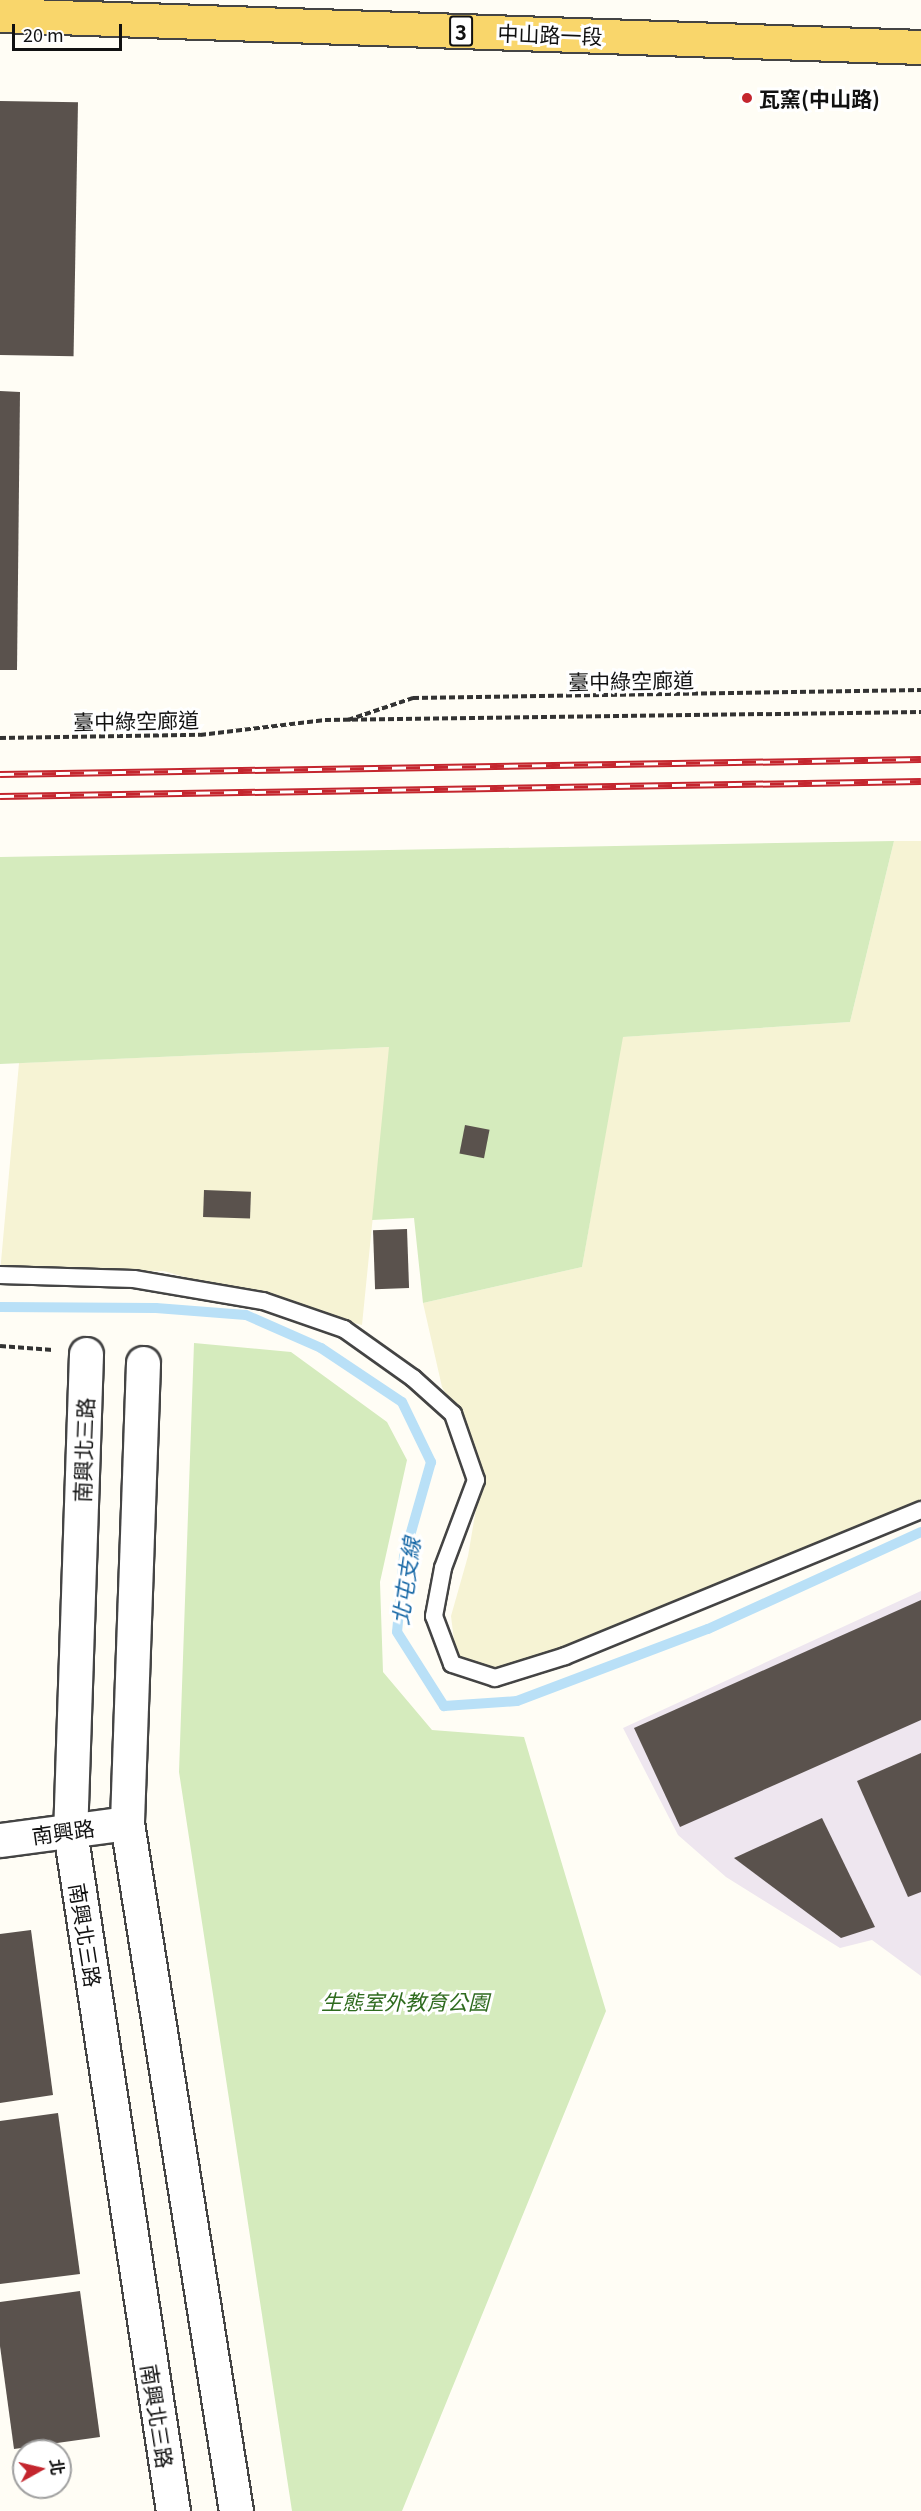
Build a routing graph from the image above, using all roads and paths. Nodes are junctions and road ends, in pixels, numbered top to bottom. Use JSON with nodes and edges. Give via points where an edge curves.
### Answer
{"nodes":[{"id":1,"x":0,"y":15,"type":"edge"},
{"id":2,"x":921,"y":47,"type":"edge"},
{"id":3,"x":921,"y":690,"type":"edge"},
{"id":4,"x":921,"y":712,"type":"edge"},
{"id":5,"x":344,"y":721,"type":"junction"},
{"id":6,"x":0,"y":738,"type":"edge"},
{"id":7,"x":0,"y":1275,"type":"edge"},
{"id":8,"x":0,"y":1346,"type":"edge"},
{"id":9,"x":87,"y":1354,"type":"joint"},
{"id":10,"x":143,"y":1363,"type":"dead end"},
{"id":11,"x":921,"y":1510,"type":"edge"},
{"id":12,"x":127,"y":1822,"type":"junction"},
{"id":13,"x":70,"y":1830,"type":"junction"},
{"id":14,"x":0,"y":1840,"type":"edge"},
{"id":15,"x":173,"y":2511,"type":"edge"},
{"id":16,"x":236,"y":2511,"type":"edge"}],
"edges":[{"from":1,"to":2,"type":"main road","name":"中山路一段","number":"3"},
{"from":3,"to":5,"type":"path","name":"臺中綠空廊道","via":[[413,698]]},
{"from":4,"to":5,"type":"path","name":"臺中綠空廊道"},
{"from":5,"to":6,"type":"path","name":"臺中綠空廊道","via":[[200,735]]},
{"from":7,"to":11,"type":"lane","via":[[134,1279],[263,1300],[344,1329],[413,1378],[453,1414],[476,1480],[443,1568],[434,1616],[452,1664],[495,1678],[565,1656]]},
{"from":8,"to":9,"type":"path"},
{"from":9,"to":13,"type":"street","name":"南興北三路"},
{"from":10,"to":12,"type":"street"},
{"from":12,"to":13,"type":"street","name":"南興路"},
{"from":12,"to":16,"type":"street"},
{"from":13,"to":14,"type":"street","name":"南興路"},
{"from":13,"to":15,"type":"street","name":"南興北三路"}]}
